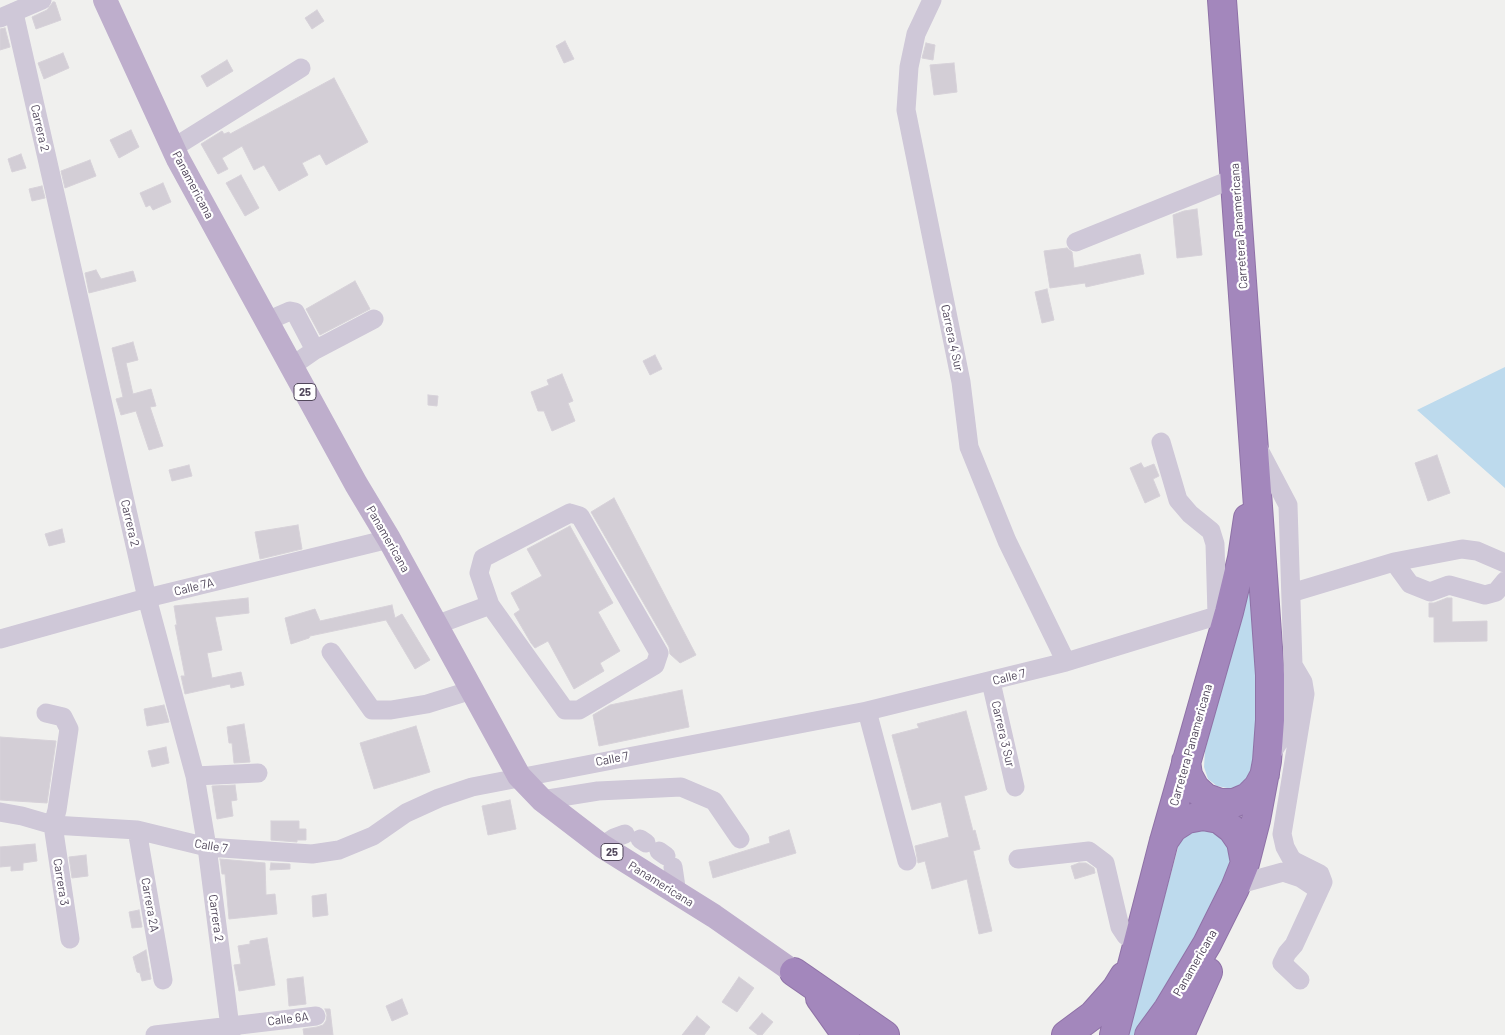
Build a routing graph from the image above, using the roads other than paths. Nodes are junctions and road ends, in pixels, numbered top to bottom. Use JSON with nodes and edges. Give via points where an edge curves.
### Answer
{"nodes":[{"id":1,"x":42,"y":0,"type":"edge"},
{"id":2,"x":104,"y":0,"type":"edge"},
{"id":3,"x":932,"y":0,"type":"edge"},
{"id":4,"x":1222,"y":0,"type":"edge"},
{"id":5,"x":7,"y":15,"type":"edge"},
{"id":6,"x":301,"y":68,"type":"dead end"},
{"id":7,"x":173,"y":148,"type":"junction"},
{"id":8,"x":1235,"y":178,"type":"junction"},
{"id":9,"x":1076,"y":242,"type":"dead end"},
{"id":10,"x":374,"y":319,"type":"dead end"},
{"id":11,"x":267,"y":321,"type":"junction"},
{"id":12,"x":315,"y":350,"type":"junction"},
{"id":13,"x":292,"y":366,"type":"junction"},
{"id":14,"x":1161,"y":442,"type":"dead end"},
{"id":15,"x":1255,"y":446,"type":"junction"},
{"id":16,"x":389,"y":539,"type":"junction"},
{"id":17,"x":1394,"y":562,"type":"junction"},
{"id":18,"x":1505,"y":563,"type":"edge"},
{"id":19,"x":1505,"y":581,"type":"edge"},
{"id":20,"x":1291,"y":593,"type":"junction"},
{"id":21,"x":147,"y":598,"type":"junction"},
{"id":22,"x":490,"y":605,"type":"junction"},
{"id":23,"x":1223,"y":613,"type":"junction"},
{"id":24,"x":436,"y":625,"type":"junction"},
{"id":25,"x":0,"y":640,"type":"edge"},
{"id":26,"x":331,"y":652,"type":"dead end"},
{"id":27,"x":1066,"y":662,"type":"junction"},
{"id":28,"x":1293,"y":665,"type":"junction"},
{"id":29,"x":991,"y":682,"type":"junction"},
{"id":30,"x":472,"y":690,"type":"junction"},
{"id":31,"x":867,"y":711,"type":"junction"},
{"id":32,"x":46,"y":713,"type":"dead end"},
{"id":33,"x":1186,"y":761,"type":"junction"},
{"id":34,"x":1266,"y":768,"type":"junction"},
{"id":35,"x":258,"y":773,"type":"dead end"},
{"id":36,"x":195,"y":776,"type":"junction"},
{"id":37,"x":520,"y":776,"type":"junction"},
{"id":38,"x":1015,"y":787,"type":"dead end"},
{"id":39,"x":542,"y":800,"type":"junction"},
{"id":40,"x":0,"y":812,"type":"edge"},
{"id":41,"x":52,"y":825,"type":"junction"},
{"id":42,"x":137,"y":830,"type":"junction"},
{"id":43,"x":740,"y":839,"type":"dead end"},
{"id":44,"x":1164,"y":841,"type":"junction"},
{"id":45,"x":602,"y":846,"type":"junction"},
{"id":46,"x":207,"y":847,"type":"junction"},
{"id":47,"x":1018,"y":859,"type":"dead end"},
{"id":48,"x":907,"y":861,"type":"dead end"},
{"id":49,"x":1238,"y":878,"type":"junction"},
{"id":50,"x":677,"y":894,"type":"junction"},
{"id":51,"x":70,"y":938,"type":"dead end"},
{"id":52,"x":1136,"y":950,"type":"junction"},
{"id":53,"x":1287,"y":953,"type":"junction"},
{"id":54,"x":794,"y":972,"type":"joint"},
{"id":55,"x":163,"y":980,"type":"dead end"},
{"id":56,"x":1300,"y":980,"type":"dead end"},
{"id":57,"x":316,"y":1016,"type":"dead end"},
{"id":58,"x":290,"y":1027,"type":"edge"},
{"id":59,"x":231,"y":1031,"type":"edge"},
{"id":60,"x":872,"y":1032,"type":"edge"},
{"id":61,"x":155,"y":1035,"type":"edge"},
{"id":62,"x":1066,"y":1035,"type":"edge"},
{"id":63,"x":1114,"y":1035,"type":"edge"},
{"id":64,"x":1149,"y":1035,"type":"edge"},
{"id":65,"x":1180,"y":1035,"type":"edge"}],
"edges":[{"from":1,"to":5,"type":"street"},
{"from":2,"to":7,"type":"main road","name":"Panamericana","number":"25"},
{"from":3,"to":27,"type":"street","name":"Carrera 4 Sur","via":[[916,34],[909,68],[906,110],[961,382],[969,447],[1007,542]]},
{"from":4,"to":8,"type":"highway","name":"Carretera Panamericana"},
{"from":5,"to":21,"type":"street","name":"Carrera 2"},
{"from":6,"to":7,"type":"street"},
{"from":7,"to":11,"type":"main road","name":"Panamericana","number":"25"},
{"from":8,"to":9,"type":"street"},
{"from":8,"to":15,"type":"highway","name":"Carretera Panamericana"},
{"from":10,"to":12,"type":"street"},
{"from":11,"to":12,"type":"street","via":[[295,312]]},
{"from":11,"to":13,"type":"main road","name":"Panamericana","number":"25"},
{"from":12,"to":13,"type":"street"},
{"from":13,"to":16,"type":"main road","name":"Panamericana","number":"25"},
{"from":14,"to":23,"type":"street","via":[[1178,500],[1211,531]]},
{"from":15,"to":20,"type":"street","via":[[1288,506]]},
{"from":15,"to":23,"type":"highway","name":"Carretera Panamericana","via":[[1242,558]]},
{"from":15,"to":34,"type":"highway","name":"Carretera Panamericana","via":[[1270,675]]},
{"from":16,"to":21,"type":"street","name":"Calle 7A"},
{"from":16,"to":24,"type":"main road","name":"Panamericana","number":"25"},
{"from":17,"to":18,"type":"street","via":[[1462,549],[1477,550]]},
{"from":17,"to":19,"type":"street","via":[[1410,584],[1430,592],[1449,585],[1485,595],[1496,592]]},
{"from":17,"to":20,"type":"street"},
{"from":20,"to":28,"type":"street"},
{"from":21,"to":25,"type":"street","name":"Calle 7A"},
{"from":21,"to":36,"type":"street","name":"Carrera 2"},
{"from":22,"to":22,"type":"street","via":[[479,573],[483,558],[570,514],[580,516],[659,653],[654,665],[579,710],[565,710]]},
{"from":22,"to":24,"type":"street"},
{"from":23,"to":27,"type":"street","name":"Calle 7"},
{"from":23,"to":33,"type":"highway","name":"Carretera Panamericana"},
{"from":24,"to":30,"type":"main road","name":"Panamericana","number":"25"},
{"from":26,"to":30,"type":"street","via":[[372,710],[427,704]]},
{"from":27,"to":29,"type":"street","name":"Calle 7"},
{"from":28,"to":34,"type":"street","via":[[1291,722]]},
{"from":28,"to":53,"type":"street","via":[[1303,682],[1305,694],[1282,834],[1291,858],[1320,874],[1323,882],[1294,945]]},
{"from":29,"to":31,"type":"street","name":"Calle 7"},
{"from":29,"to":38,"type":"street","name":"Carrera 3 Sur"},
{"from":30,"to":37,"type":"main road","name":"Panamericana","number":"25"},
{"from":31,"to":37,"type":"street","name":"Calle 7"},
{"from":31,"to":48,"type":"street"},
{"from":32,"to":41,"type":"street","via":[[62,717],[69,729]]},
{"from":33,"to":34,"type":"highway","via":[[1188,775],[1195,788],[1206,798],[1220,803],[1234,803],[1248,797],[1258,788]]},
{"from":33,"to":44,"type":"highway","name":"Carretera Panamericana"},
{"from":34,"to":49,"type":"highway","name":"Carretera Panamericana","via":[[1256,820]]},
{"from":35,"to":36,"type":"street"},
{"from":36,"to":46,"type":"street","name":"Carrera 2"},
{"from":37,"to":39,"type":"main road","name":"Panamericana","number":"25"},
{"from":37,"to":46,"type":"street","name":"Calle 7","via":[[439,798],[406,813],[373,836],[339,850],[312,854]]},
{"from":39,"to":43,"type":"street","via":[[598,791],[681,787],[714,801]]},
{"from":39,"to":45,"type":"main road","name":"Panamericana","number":"25"},
{"from":40,"to":41,"type":"street","name":"Calle 7"},
{"from":41,"to":42,"type":"street","name":"Calle 7"},
{"from":41,"to":51,"type":"street","name":"Carrera 3"},
{"from":42,"to":46,"type":"street","name":"Calle 7"},
{"from":42,"to":55,"type":"street","name":"Carrera 2A"},
{"from":44,"to":49,"type":"highway","via":[[1173,828],[1187,819],[1203,816],[1219,819],[1241,842]]},
{"from":44,"to":52,"type":"highway","name":"Carretera Panamericana"},
{"from":45,"to":50,"type":"main road","name":"Panamericana","number":"25"},
{"from":45,"to":50,"type":"street","via":[[614,838],[652,848]]},
{"from":46,"to":59,"type":"street","name":"Carrera 2"},
{"from":47,"to":52,"type":"street","via":[[1089,851],[1105,864],[1120,927]]},
{"from":49,"to":53,"type":"street","via":[[1283,872],[1313,885],[1312,894],[1288,943]]},
{"from":49,"to":64,"type":"highway","name":"Panamericana","via":[[1207,944]]},
{"from":49,"to":65,"type":"highway","via":[[1223,941]]},
{"from":50,"to":54,"type":"main road","name":"Panamericana","number":"25"},
{"from":52,"to":62,"type":"highway","via":[[1116,989],[1093,1015]]},
{"from":52,"to":63,"type":"highway","name":"Carretera Panamericana"},
{"from":53,"to":56,"type":"street","via":[[1282,963]]},
{"from":54,"to":60,"type":"highway","name":"Panamericana","via":[[822,999],[842,1029]]},
{"from":57,"to":58,"type":"street","name":"Calle 6A"},
{"from":58,"to":59,"type":"street","name":"Calle 6A"},
{"from":59,"to":61,"type":"street","name":"Calle 6A"}]}
